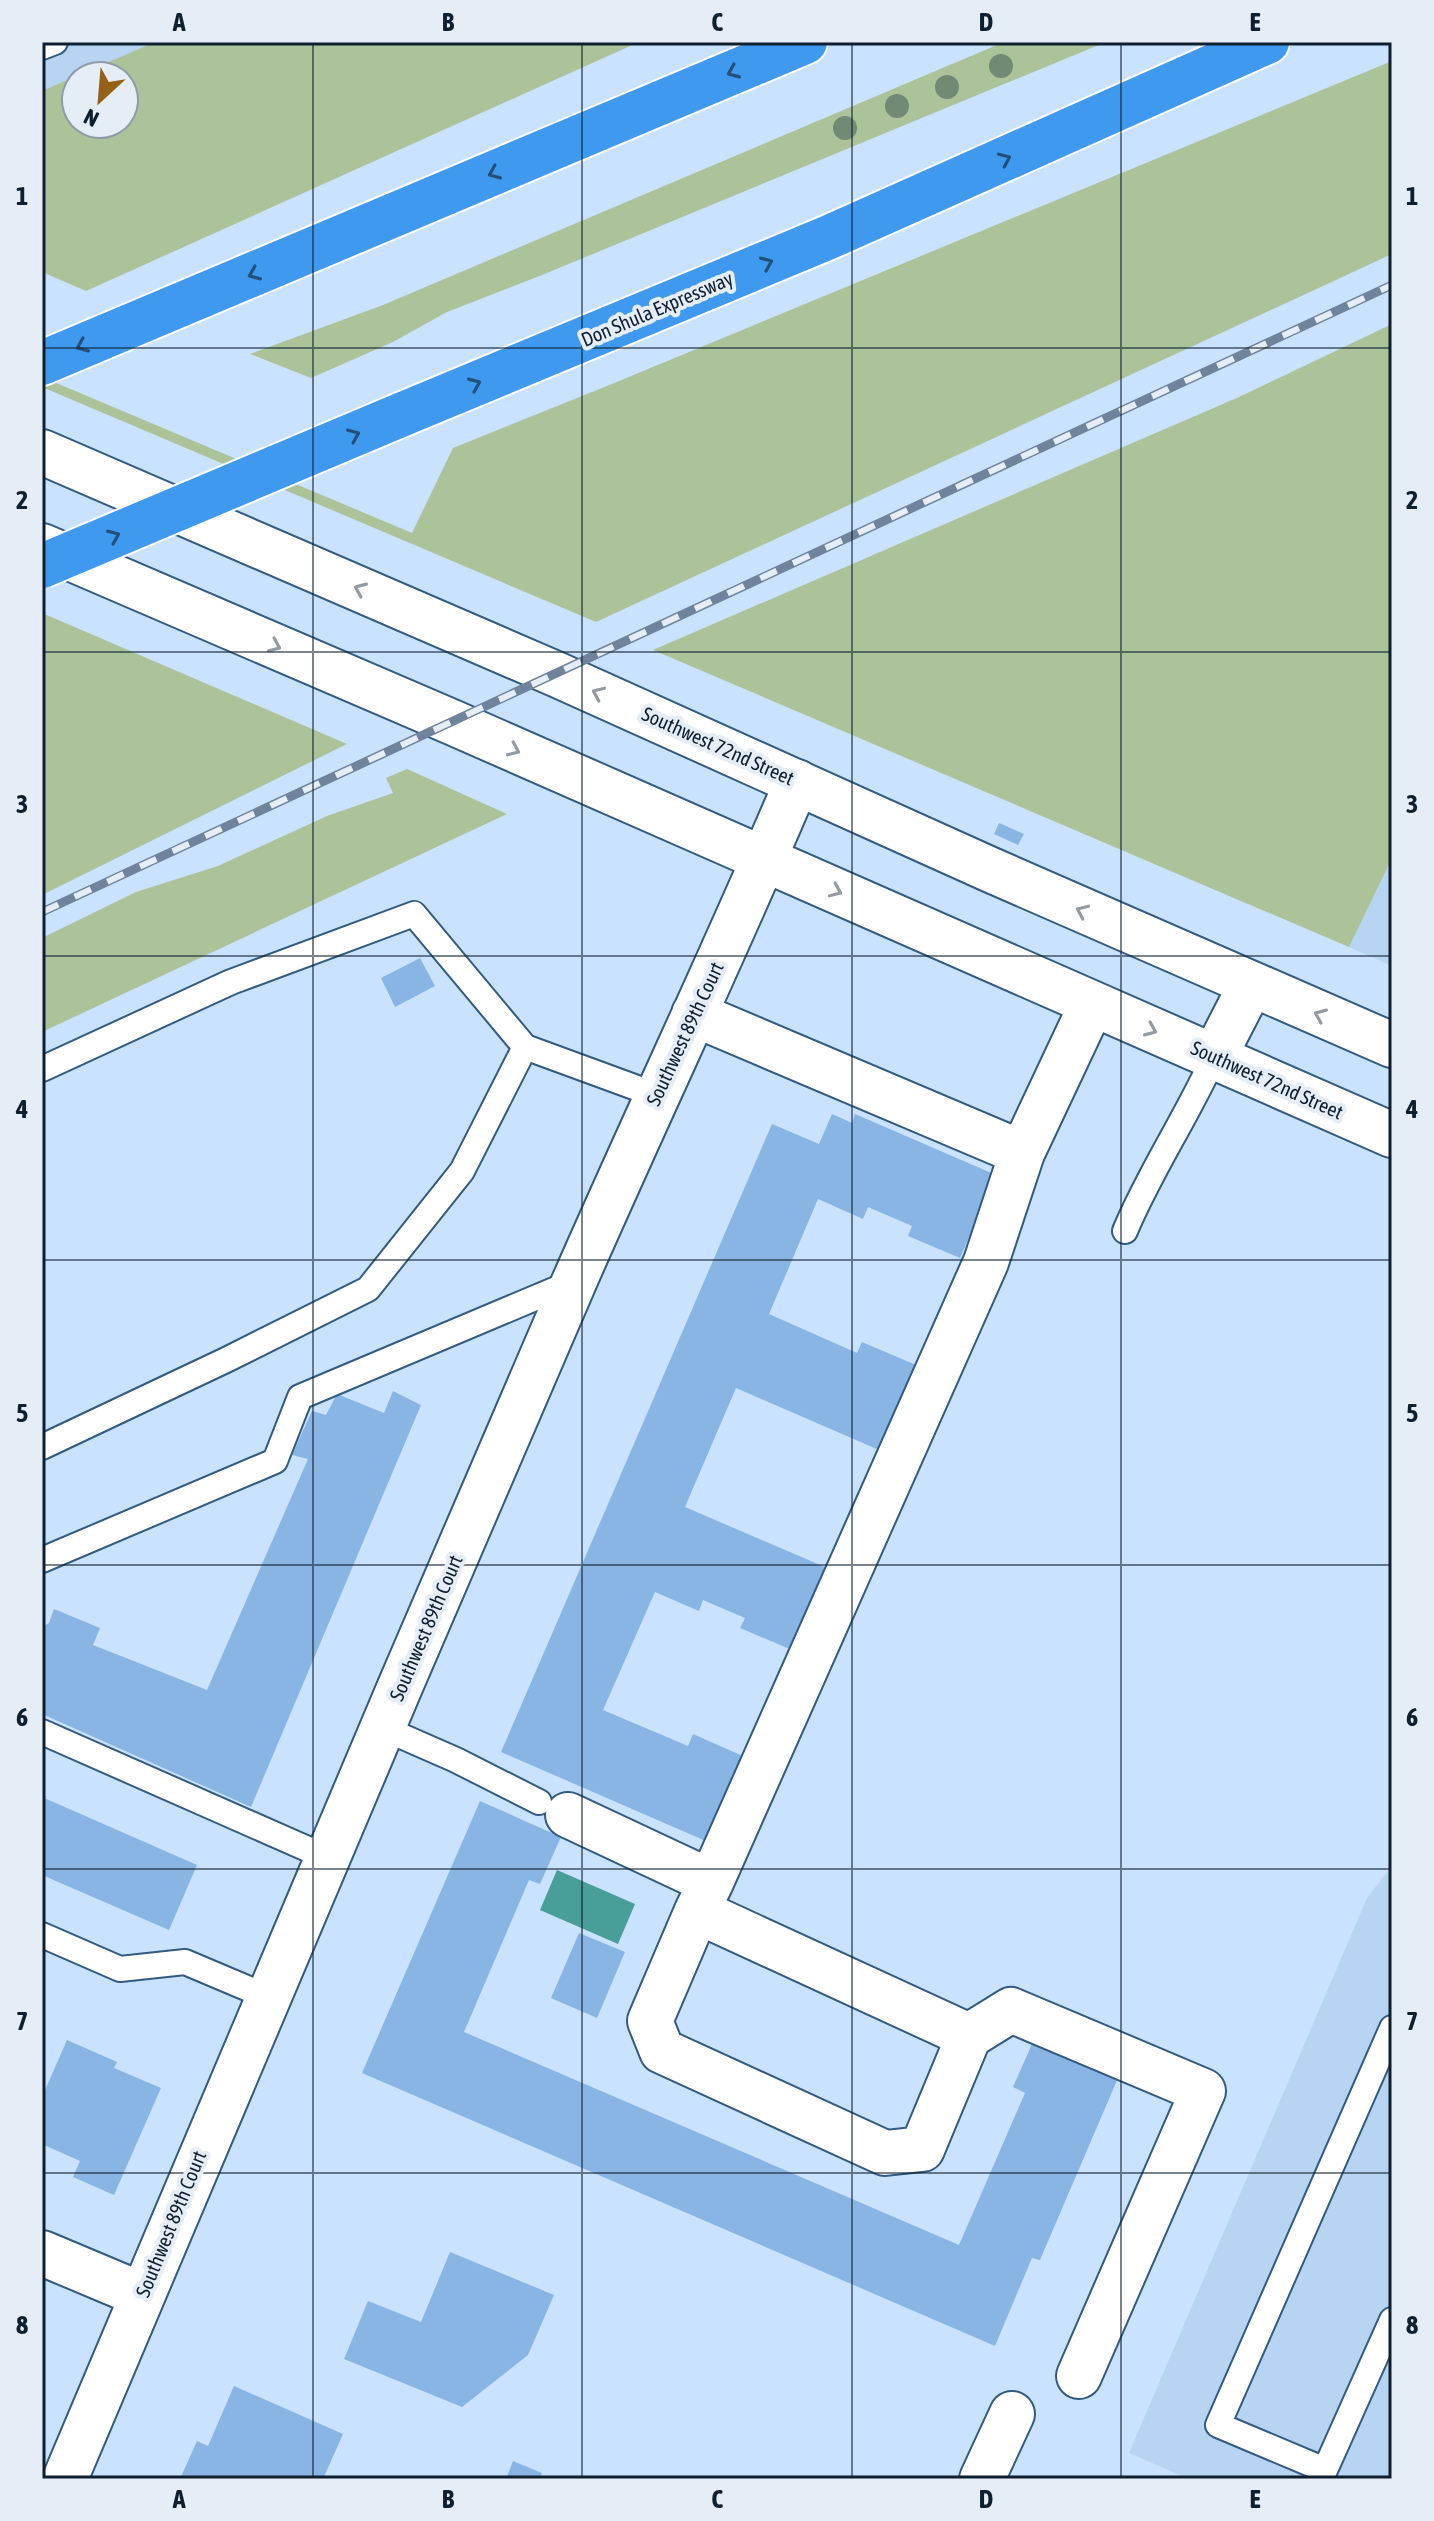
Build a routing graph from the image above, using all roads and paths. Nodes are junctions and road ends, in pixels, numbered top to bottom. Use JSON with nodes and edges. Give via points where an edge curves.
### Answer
{"nodes":[{"id":1,"x":55,"y":42,"type":"edge"},
{"id":2,"x":805,"y":42,"type":"edge"},
{"id":3,"x":1267,"y":42,"type":"edge"},
{"id":4,"x":42,"y":47,"type":"edge"},
{"id":5,"x":42,"y":363,"type":"edge"},
{"id":6,"x":42,"y":452,"type":"edge"},
{"id":7,"x":42,"y":546,"type":"edge"},
{"id":8,"x":42,"y":566,"type":"edge"},
{"id":9,"x":797,"y":782,"type":"junction"},
{"id":10,"x":764,"y":860,"type":"junction"},
{"id":11,"x":1251,"y":985,"type":"junction"},
{"id":12,"x":1092,"y":1004,"type":"junction"},
{"id":13,"x":694,"y":1014,"type":"junction"},
{"id":14,"x":1391,"y":1041,"type":"edge"},
{"id":15,"x":525,"y":1047,"type":"junction"},
{"id":16,"x":1214,"y":1057,"type":"junction"},
{"id":17,"x":42,"y":1069,"type":"edge"},
{"id":18,"x":656,"y":1095,"type":"junction"},
{"id":19,"x":1392,"y":1135,"type":"edge"},
{"id":20,"x":1022,"y":1153,"type":"junction"},
{"id":21,"x":1125,"y":1231,"type":"dead end"},
{"id":22,"x":575,"y":1281,"type":"junction"},
{"id":23,"x":42,"y":1447,"type":"edge"},
{"id":24,"x":42,"y":1560,"type":"edge"},
{"id":25,"x":383,"y":1728,"type":"junction"},
{"id":26,"x":42,"y":1732,"type":"edge"},
{"id":27,"x":553,"y":1808,"type":"joint"},
{"id":28,"x":328,"y":1858,"type":"junction"},
{"id":29,"x":704,"y":1896,"type":"junction"},
{"id":30,"x":42,"y":1935,"type":"edge"},
{"id":31,"x":268,"y":1997,"type":"junction"},
{"id":32,"x":1392,"y":2028,"type":"edge"},
{"id":33,"x":969,"y":2036,"type":"junction"},
{"id":34,"x":42,"y":2253,"type":"edge"},
{"id":35,"x":142,"y":2295,"type":"junction"},
{"id":36,"x":1392,"y":2320,"type":"edge"},
{"id":37,"x":1079,"y":2376,"type":"dead end"},
{"id":38,"x":1012,"y":2414,"type":"dead end"},
{"id":39,"x":65,"y":2479,"type":"edge"},
{"id":40,"x":982,"y":2479,"type":"edge"}],
"edges":[{"from":1,"to":4,"type":"lane"},
{"from":2,"to":5,"type":"highway","one_way":true},
{"from":8,"to":3,"type":"highway","name":"Don Shula Expressway","one_way":true,"bridge":true,"via":[[827,238]]},
{"from":9,"to":6,"type":"street","name":"Southwest 72nd Street","one_way":true},
{"from":7,"to":10,"type":"street","name":"Southwest 72nd Street","one_way":true},
{"from":9,"to":10,"type":"street","name":"Southwest 89th Court"},
{"from":11,"to":9,"type":"street","name":"Southwest 72nd Street","one_way":true},
{"from":10,"to":12,"type":"street","name":"Southwest 72nd Street","one_way":true},
{"from":10,"to":13,"type":"street","name":"Southwest 89th Court"},
{"from":14,"to":11,"type":"street","name":"Southwest 72nd Street","one_way":true},
{"from":11,"to":16,"type":"street"},
{"from":12,"to":16,"type":"street","name":"Southwest 72nd Street","one_way":true},
{"from":12,"to":20,"type":"street"},
{"from":13,"to":18,"type":"street","name":"Southwest 89th Court"},
{"from":13,"to":20,"type":"street"},
{"from":15,"to":17,"type":"lane","via":[[414,914],[231,982]]},
{"from":15,"to":18,"type":"lane"},
{"from":15,"to":23,"type":"lane","via":[[462,1171],[368,1289]]},
{"from":16,"to":19,"type":"street","name":"Southwest 72nd Street"},
{"from":16,"to":21,"type":"lane"},
{"from":18,"to":22,"type":"street","name":"Southwest 89th Court"},
{"from":20,"to":29,"type":"street","via":[[986,1262]]},
{"from":22,"to":24,"type":"lane","via":[[300,1397],[275,1461]]},
{"from":22,"to":25,"type":"street","name":"Southwest 89th Court"},
{"from":25,"to":27,"type":"lane"},
{"from":25,"to":28,"type":"street","name":"Southwest 89th Court"},
{"from":26,"to":28,"type":"lane"},
{"from":27,"to":29,"type":"street"},
{"from":28,"to":31,"type":"street","name":"Southwest 89th Court"},
{"from":29,"to":33,"type":"street"},
{"from":29,"to":33,"type":"street","via":[[650,2021],[662,2051],[885,2153],[922,2149]]},
{"from":30,"to":31,"type":"lane","via":[[120,1969],[185,1962]]},
{"from":31,"to":35,"type":"street","name":"Southwest 89th Court"},
{"from":32,"to":36,"type":"lane","via":[[1218,2425],[1325,2470]]},
{"from":33,"to":37,"type":"street","via":[[1011,2010],[1203,2091]]},
{"from":34,"to":35,"type":"street"},
{"from":35,"to":39,"type":"street","name":"Southwest 89th Court"},
{"from":38,"to":40,"type":"street"}]}
